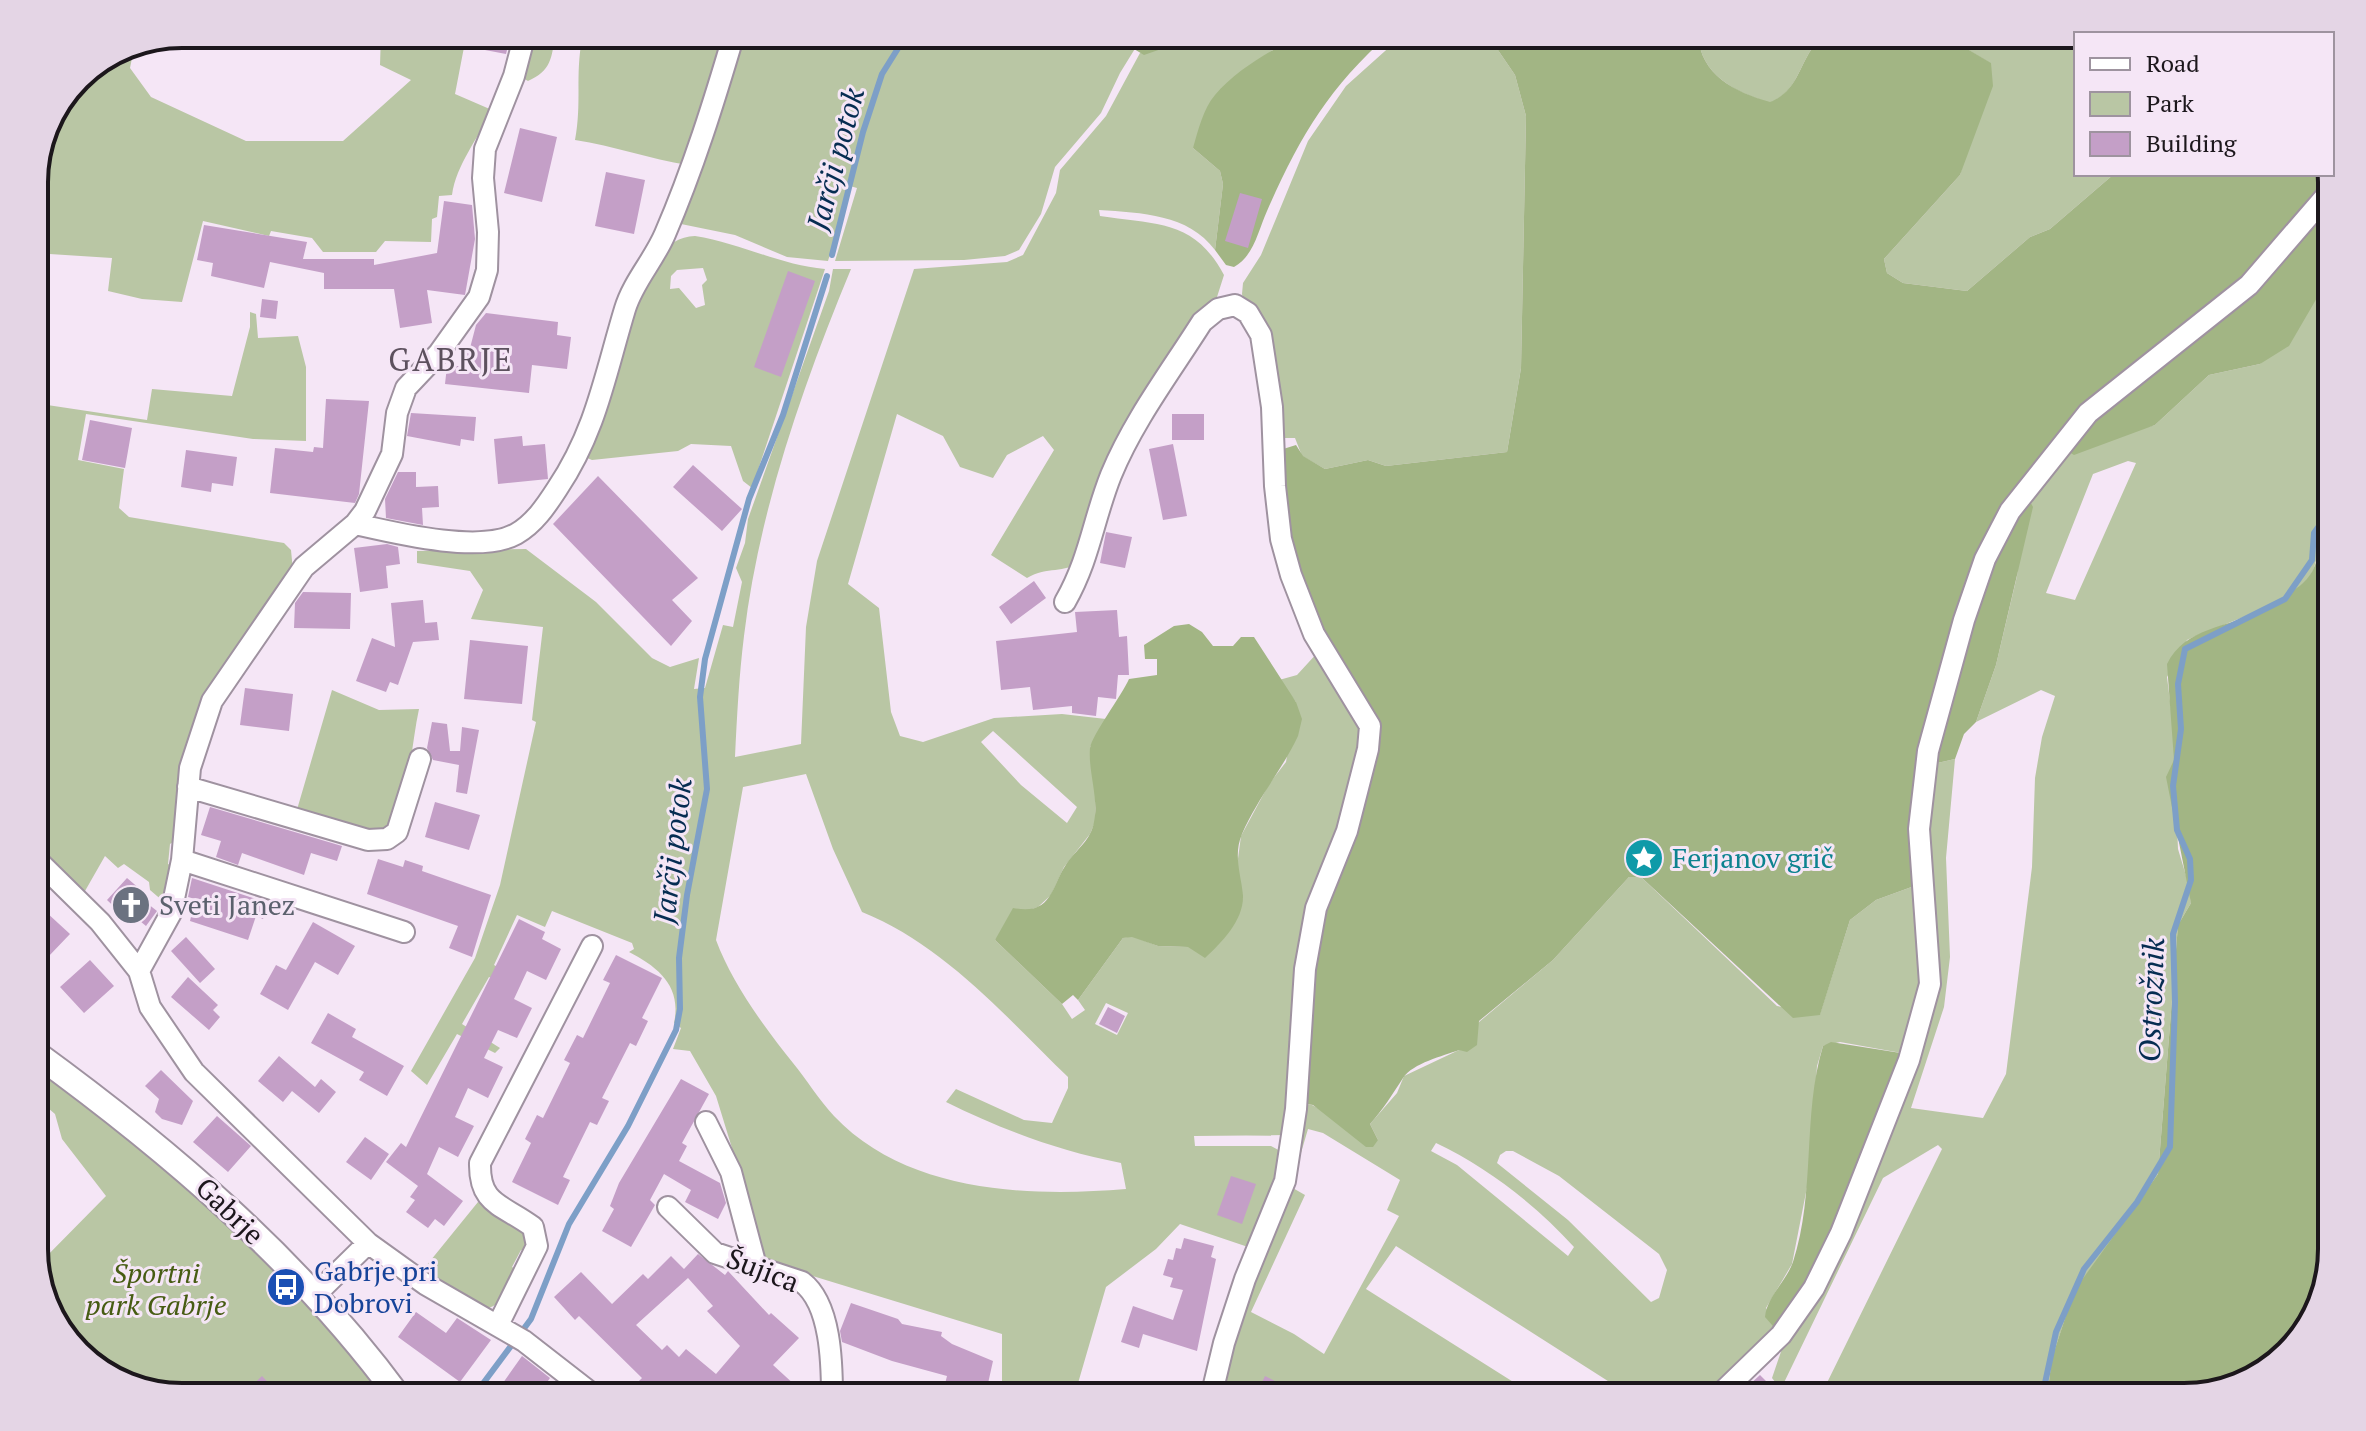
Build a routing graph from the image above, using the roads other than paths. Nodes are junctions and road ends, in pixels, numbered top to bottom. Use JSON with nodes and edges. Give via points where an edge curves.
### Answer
{"nodes":[{"id":1,"x":521,"y":48,"type":"edge"},
{"id":2,"x":730,"y":48,"type":"edge"},
{"id":3,"x":2318,"y":205,"type":"edge"},
{"id":4,"x":355,"y":524,"type":"junction"},
{"id":5,"x":1065,"y":602,"type":"dead end"},
{"id":6,"x":420,"y":759,"type":"dead end"},
{"id":7,"x":188,"y":787,"type":"junction"},
{"id":8,"x":182,"y":860,"type":"junction"},
{"id":9,"x":48,"y":871,"type":"edge"},
{"id":10,"x":404,"y":932,"type":"dead end"},
{"id":11,"x":592,"y":946,"type":"dead end"},
{"id":12,"x":139,"y":971,"type":"junction"},
{"id":13,"x":48,"y":1062,"type":"edge"},
{"id":14,"x":706,"y":1122,"type":"dead end"},
{"id":15,"x":668,"y":1207,"type":"dead end"},
{"id":16,"x":368,"y":1243,"type":"junction"},
{"id":17,"x":756,"y":1266,"type":"junction"},
{"id":18,"x":315,"y":1295,"type":"junction"},
{"id":19,"x":512,"y":1333,"type":"junction"},
{"id":20,"x":387,"y":1383,"type":"edge"},
{"id":21,"x":578,"y":1383,"type":"edge"},
{"id":22,"x":830,"y":1383,"type":"edge"},
{"id":23,"x":1214,"y":1383,"type":"edge"},
{"id":24,"x":1731,"y":1383,"type":"edge"}],
"edges":[{"from":1,"to":4,"type":"street","via":[[485,149],[487,270],[479,297],[406,388],[392,454]]},
{"from":2,"to":4,"type":"street","via":[[695,163],[663,239],[625,308],[599,407],[541,513],[515,535],[487,540],[415,538]]},
{"from":3,"to":24,"type":"street","via":[[2249,285],[2088,413],[2010,511],[1985,559],[1928,751],[1919,829],[1930,984],[1909,1060],[1814,1288],[1781,1335]]},
{"from":4,"to":7,"type":"street","via":[[304,567],[212,701],[194,748]]},
{"from":5,"to":23,"type":"street","via":[[1084,568],[1111,474],[1132,433],[1202,322],[1218,309],[1235,305],[1248,313],[1261,335],[1281,539],[1291,575],[1314,634],[1370,726],[1347,831],[1316,908],[1305,969],[1296,1109],[1285,1181],[1245,1279]]},
{"from":6,"to":7,"type":"street","via":[[397,832],[387,839],[368,840]]},
{"from":7,"to":8,"type":"street"},
{"from":8,"to":10,"type":"street"},
{"from":8,"to":12,"type":"street","via":[[171,913]]},
{"from":9,"to":12,"type":"street","via":[[100,922]]},
{"from":11,"to":19,"type":"street","via":[[480,1163],[485,1195],[533,1227],[537,1246]]},
{"from":12,"to":16,"type":"street","via":[[150,1007],[194,1072]]},
{"from":13,"to":18,"type":"street","name":"Gabrje","via":[[165,1150]]},
{"from":14,"to":17,"type":"street","via":[[731,1172]]},
{"from":15,"to":17,"type":"street","name":"Šujica","via":[[715,1253]]},
{"from":16,"to":18,"type":"street"},
{"from":16,"to":19,"type":"street","via":[[425,1284]]},
{"from":17,"to":22,"type":"street","name":"Šujica","via":[[811,1288],[823,1317]]},
{"from":18,"to":20,"type":"street","name":"Gabrje"},
{"from":19,"to":21,"type":"street"}]}
